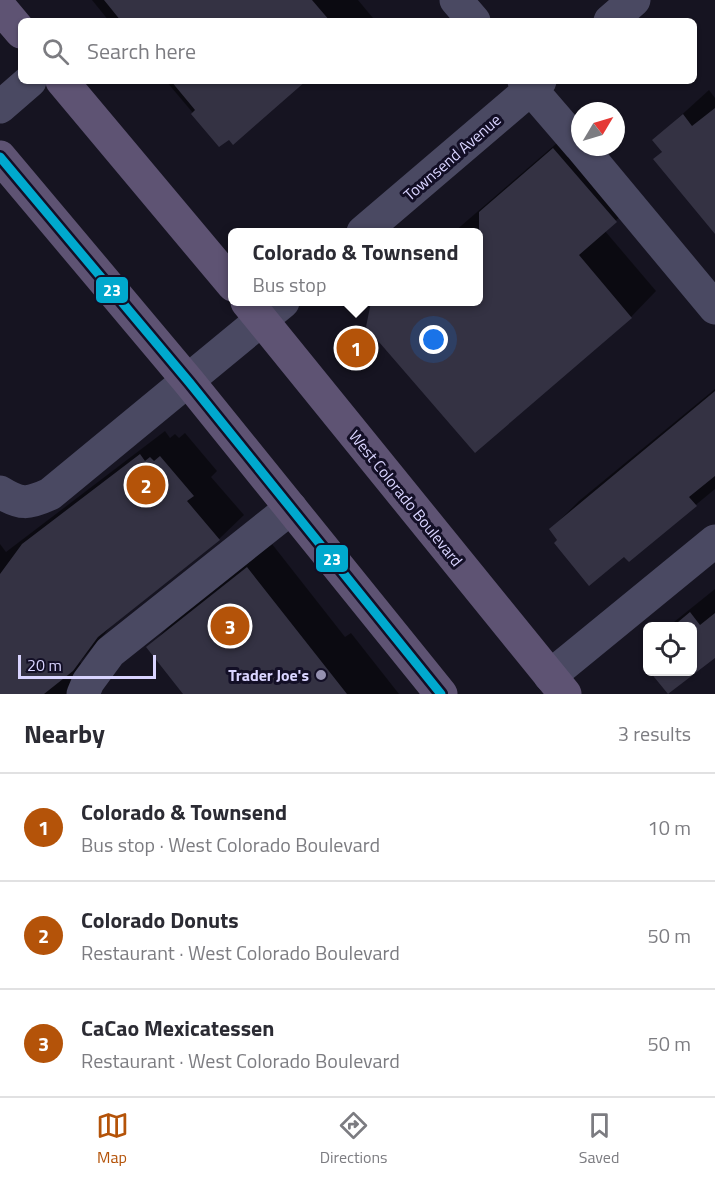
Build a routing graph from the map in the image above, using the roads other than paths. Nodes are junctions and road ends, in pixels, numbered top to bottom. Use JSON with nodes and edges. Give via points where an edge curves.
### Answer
{"nodes":[{"id":1,"x":456,"y":0,"type":"edge"},
{"id":2,"x":634,"y":0,"type":"edge"},
{"id":3,"x":0,"y":7,"type":"edge"},
{"id":4,"x":471,"y":18,"type":"edge"},
{"id":5,"x":613,"y":18,"type":"edge"},
{"id":6,"x":18,"y":28,"type":"edge"},
{"id":7,"x":27,"y":84,"type":"edge"},
{"id":8,"x":65,"y":84,"type":"edge"},
{"id":9,"x":532,"y":84,"type":"edge"},
{"id":10,"x":0,"y":107,"type":"edge"},
{"id":11,"x":571,"y":134,"type":"edge"},
{"id":12,"x":588,"y":156,"type":"edge"},
{"id":13,"x":0,"y":157,"type":"edge"},
{"id":14,"x":368,"y":228,"type":"edge"},
{"id":15,"x":228,"y":279,"type":"edge"},
{"id":16,"x":264,"y":308,"type":"edge"},
{"id":17,"x":715,"y":308,"type":"edge"},
{"id":18,"x":189,"y":382,"type":"junction"},
{"id":19,"x":0,"y":492,"type":"edge"},
{"id":20,"x":291,"y":508,"type":"junction"},
{"id":21,"x":715,"y":541,"type":"edge"},
{"id":22,"x":558,"y":685,"type":"edge"},
{"id":23,"x":82,"y":694,"type":"edge"},
{"id":24,"x":441,"y":694,"type":"edge"}],
"edges":[{"from":1,"to":4,"type":"street"},
{"from":2,"to":5,"type":"street"},
{"from":3,"to":6,"type":"main road"},
{"from":7,"to":10,"type":"street"},
{"from":8,"to":15,"type":"main road"},
{"from":9,"to":11,"type":"street"},
{"from":9,"to":14,"type":"street","name":"Townsend Avenue"},
{"from":12,"to":17,"type":"street"},
{"from":13,"to":18,"type":"main road"},
{"from":16,"to":18,"type":"street"},
{"from":16,"to":22,"type":"main road","name":"West Colorado Boulevard"},
{"from":18,"to":19,"type":"street","via":[[50,494],[35,501],[17,502]]},
{"from":18,"to":20,"type":"main road"},
{"from":20,"to":23,"type":"street","via":[[110,652]]},
{"from":20,"to":24,"type":"main road"},
{"from":21,"to":22,"type":"street"}]}
